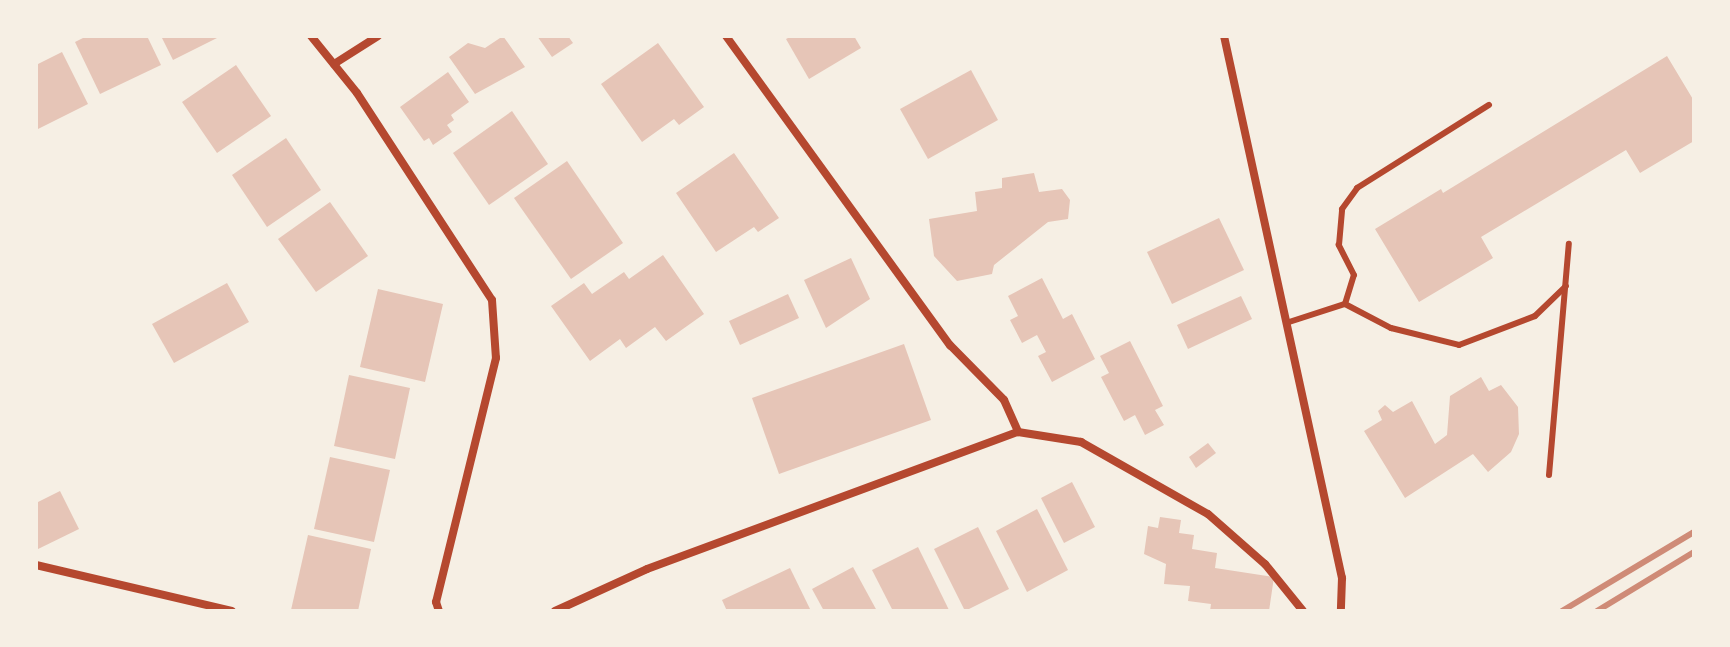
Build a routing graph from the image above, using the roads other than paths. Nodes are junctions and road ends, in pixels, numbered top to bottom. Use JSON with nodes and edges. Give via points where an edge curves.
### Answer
{"nodes":[{"id":1,"x":311,"y":36,"type":"edge"},
{"id":2,"x":378,"y":36,"type":"edge"},
{"id":3,"x":726,"y":36,"type":"edge"},
{"id":4,"x":1224,"y":36,"type":"edge"},
{"id":5,"x":334,"y":64,"type":"junction"},
{"id":6,"x":1489,"y":105,"type":"dead end"},
{"id":7,"x":1569,"y":244,"type":"dead end"},
{"id":8,"x":1566,"y":286,"type":"junction"},
{"id":9,"x":1345,"y":304,"type":"junction"},
{"id":10,"x":1286,"y":323,"type":"junction"},
{"id":11,"x":1018,"y":432,"type":"junction"},
{"id":12,"x":1549,"y":475,"type":"dead end"},
{"id":13,"x":36,"y":565,"type":"edge"},
{"id":14,"x":232,"y":611,"type":"edge"},
{"id":15,"x":439,"y":611,"type":"edge"},
{"id":16,"x":555,"y":611,"type":"edge"},
{"id":17,"x":1303,"y":611,"type":"edge"},
{"id":18,"x":1341,"y":611,"type":"edge"}],
"edges":[{"from":1,"to":5,"type":"street"},
{"from":2,"to":5,"type":"street"},
{"from":3,"to":11,"type":"street","via":[[950,345],[1004,400]]},
{"from":4,"to":10,"type":"street"},
{"from":5,"to":15,"type":"street","via":[[492,300],[496,358],[436,602]]},
{"from":6,"to":9,"type":"lane","via":[[1357,188],[1342,209],[1339,245],[1354,275]]},
{"from":7,"to":8,"type":"lane"},
{"from":8,"to":9,"type":"lane","via":[[1535,316],[1459,345],[1391,328]]},
{"from":8,"to":12,"type":"lane"},
{"from":9,"to":10,"type":"lane"},
{"from":10,"to":18,"type":"street","via":[[1342,578]]},
{"from":11,"to":16,"type":"street","via":[[647,569]]},
{"from":11,"to":17,"type":"street","via":[[1081,442],[1195,506],[1265,564]]},
{"from":13,"to":14,"type":"street"}]}
